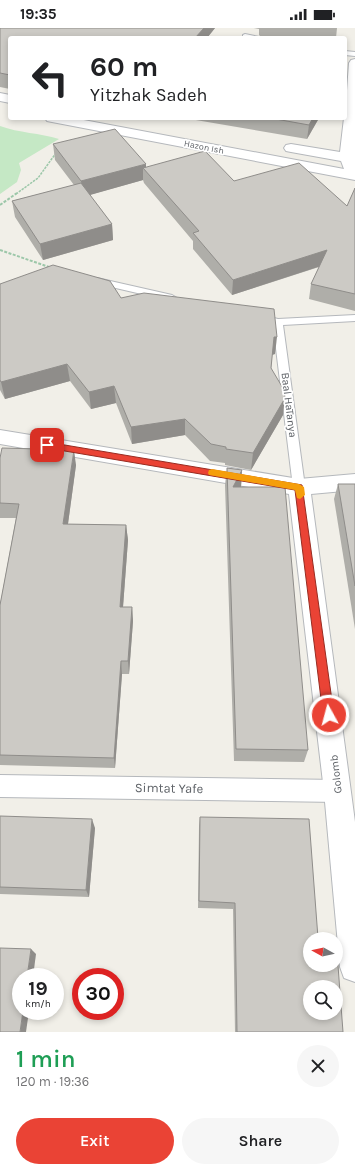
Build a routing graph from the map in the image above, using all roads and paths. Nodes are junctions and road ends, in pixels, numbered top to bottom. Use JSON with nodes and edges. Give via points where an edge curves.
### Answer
{"nodes":[{"id":1,"x":355,"y":63,"type":"edge"},
{"id":2,"x":65,"y":120,"type":"edge"},
{"id":3,"x":128,"y":120,"type":"edge"},
{"id":4,"x":78,"y":122,"type":"junction"},
{"id":5,"x":186,"y":130,"type":"dead end"},
{"id":6,"x":278,"y":146,"type":"dead end"},
{"id":7,"x":351,"y":159,"type":"edge"},
{"id":8,"x":354,"y":175,"type":"edge"},
{"id":9,"x":0,"y":206,"type":"edge"},
{"id":10,"x":0,"y":250,"type":"edge"},
{"id":11,"x":78,"y":277,"type":"joint"},
{"id":12,"x":178,"y":300,"type":"edge"},
{"id":13,"x":255,"y":317,"type":"edge"},
{"id":14,"x":355,"y":318,"type":"edge"},
{"id":15,"x":278,"y":322,"type":"junction"},
{"id":16,"x":0,"y":437,"type":"edge"},
{"id":17,"x":355,"y":482,"type":"edge"},
{"id":18,"x":299,"y":487,"type":"junction"},
{"id":19,"x":0,"y":786,"type":"edge"},
{"id":20,"x":338,"y":791,"type":"junction"},
{"id":21,"x":355,"y":967,"type":"edge"}],
"edges":[{"from":1,"to":7,"type":"street"},
{"from":2,"to":4,"type":"street","name":"Hazon Ish"},
{"from":3,"to":5,"type":"street","name":"Hazon Ish"},
{"from":4,"to":8,"type":"street","name":"Hazon Ish"},
{"from":4,"to":9,"type":"path","via":[[38,178]]},
{"from":6,"to":7,"type":"street"},
{"from":7,"to":8,"type":"street"},
{"from":10,"to":11,"type":"path"},
{"from":11,"to":12,"type":"lane"},
{"from":13,"to":15,"type":"lane"},
{"from":14,"to":15,"type":"lane"},
{"from":15,"to":18,"type":"lane","name":"Baal HaTanya"},
{"from":16,"to":18,"type":"street"},
{"from":17,"to":18,"type":"street"},
{"from":18,"to":20,"type":"street","name":"Golomb"},
{"from":19,"to":20,"type":"street","name":"Simtat Yafe"},
{"from":20,"to":21,"type":"street","name":"Golomb"}]}
